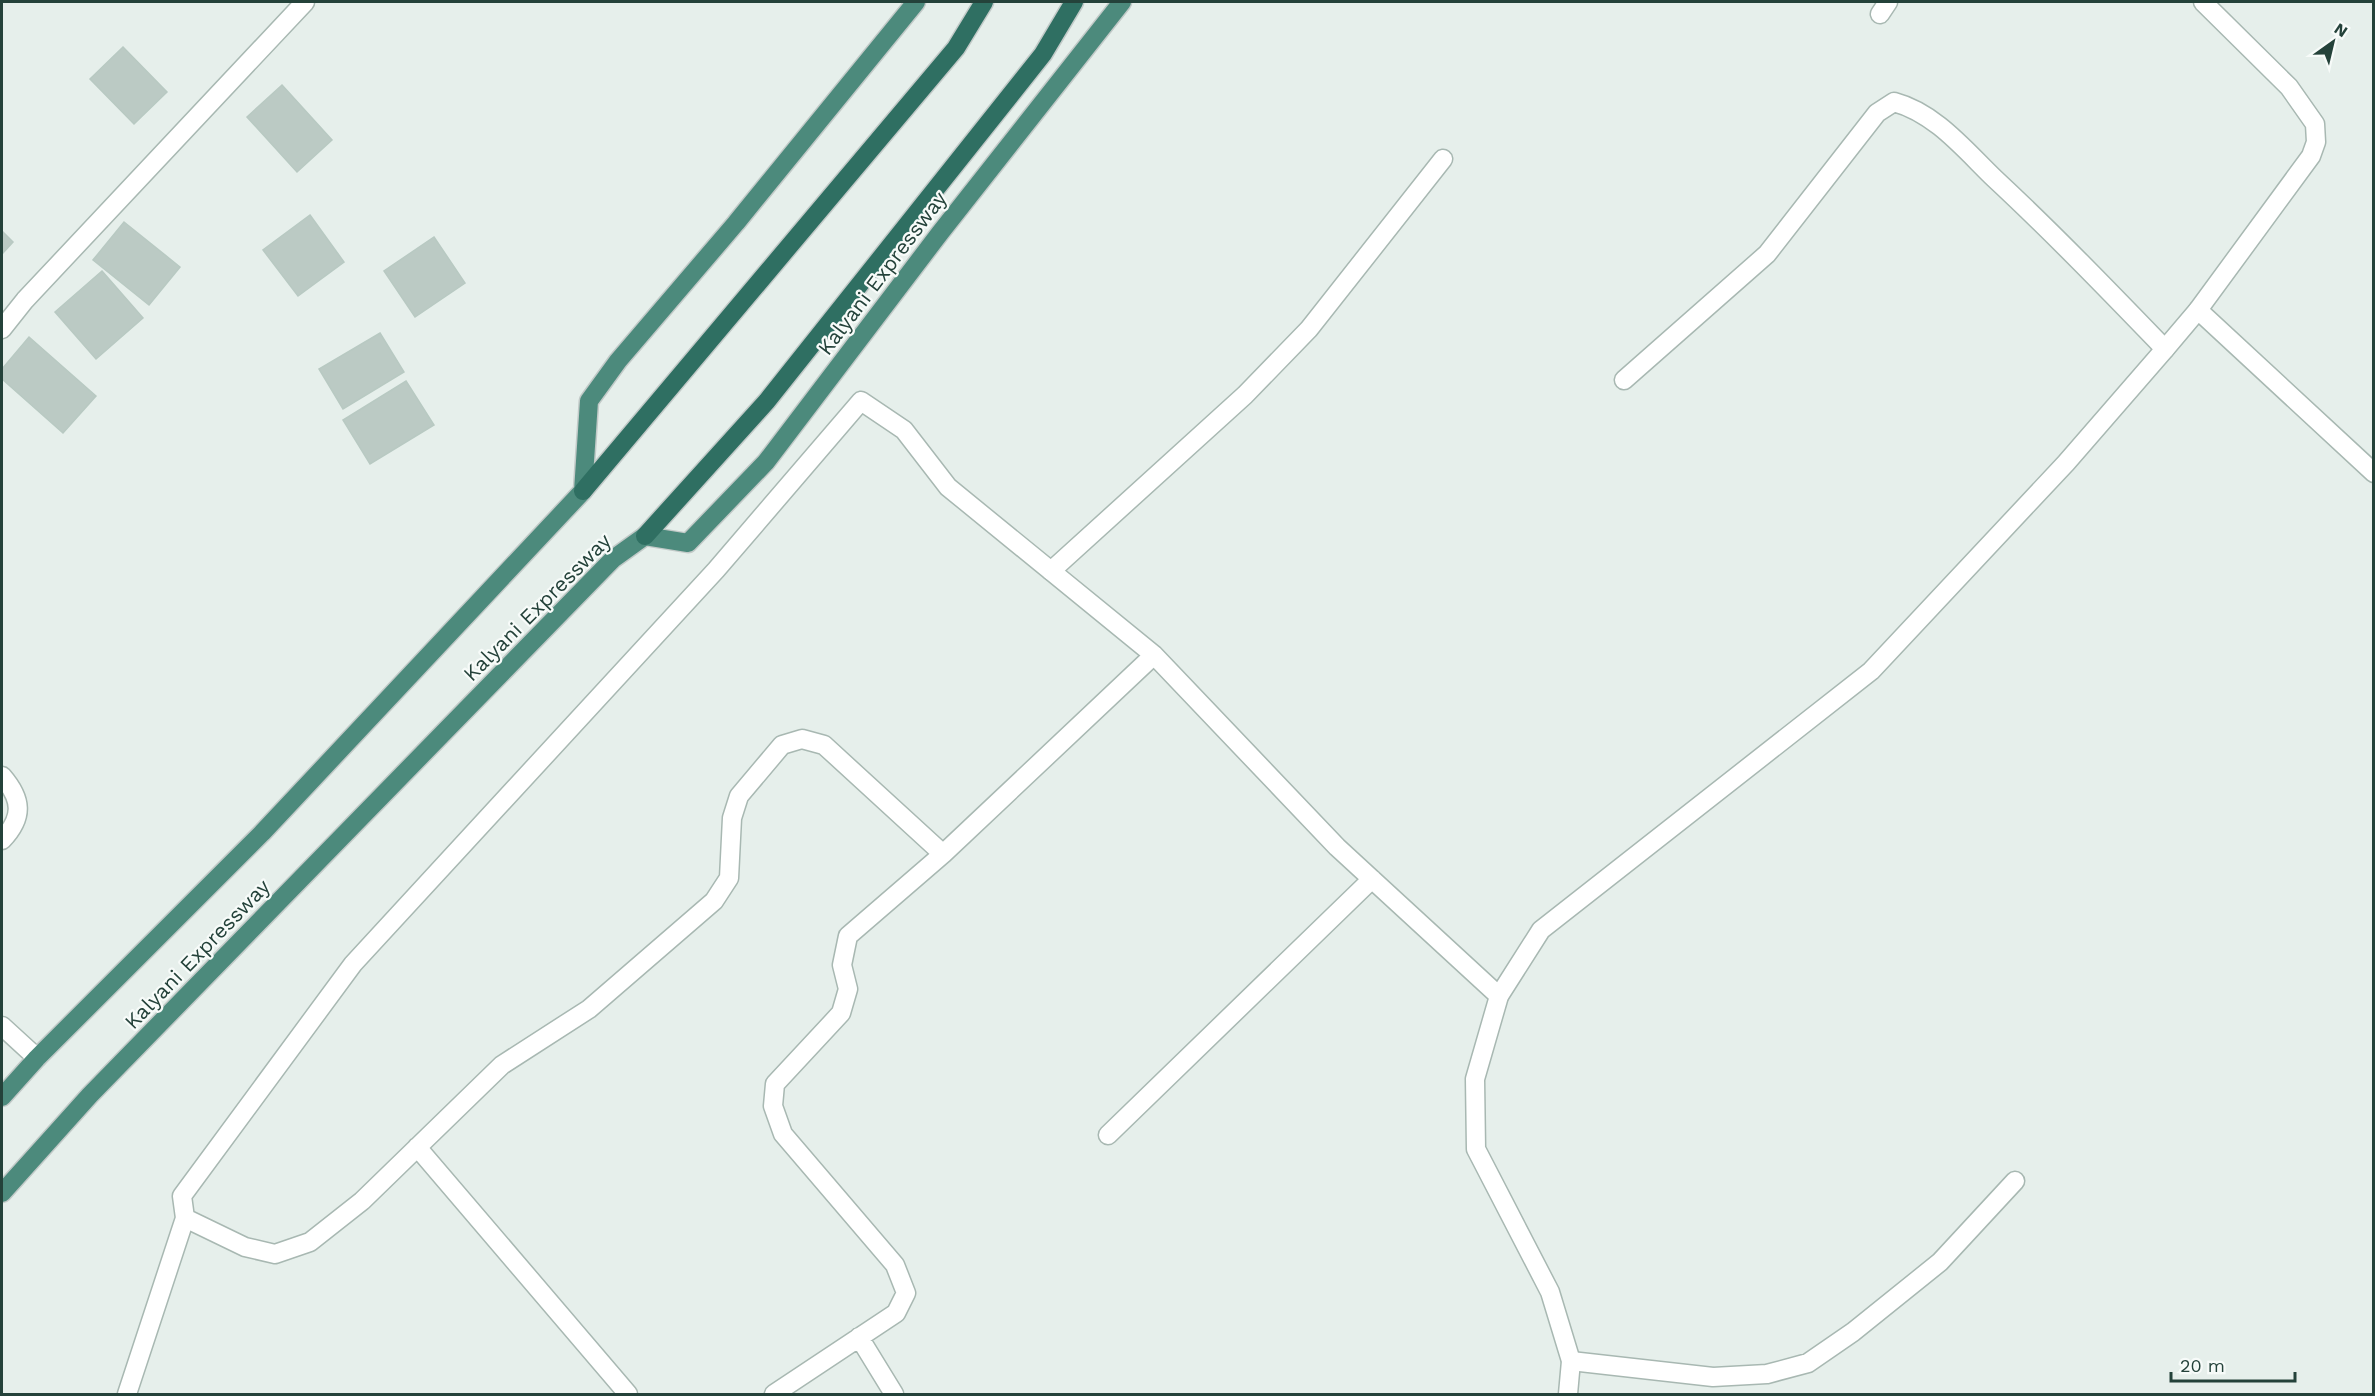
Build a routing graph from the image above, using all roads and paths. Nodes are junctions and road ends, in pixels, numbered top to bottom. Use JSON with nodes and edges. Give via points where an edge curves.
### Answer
{"nodes":[{"id":1,"x":305,"y":2,"type":"edge"},
{"id":2,"x":916,"y":2,"type":"edge"},
{"id":3,"x":984,"y":2,"type":"edge"},
{"id":4,"x":1074,"y":2,"type":"edge"},
{"id":5,"x":1122,"y":2,"type":"edge"},
{"id":6,"x":2203,"y":2,"type":"edge"},
{"id":7,"x":1443,"y":159,"type":"dead end"},
{"id":8,"x":2198,"y":310,"type":"junction"},
{"id":9,"x":2,"y":329,"type":"edge"},
{"id":10,"x":2165,"y":349,"type":"junction"},
{"id":11,"x":1624,"y":380,"type":"dead end"},
{"id":12,"x":2373,"y":473,"type":"edge"},
{"id":13,"x":583,"y":491,"type":"junction"},
{"id":14,"x":645,"y":536,"type":"junction"},
{"id":15,"x":1051,"y":571,"type":"junction"},
{"id":16,"x":1154,"y":654,"type":"junction"},
{"id":17,"x":2,"y":776,"type":"edge"},
{"id":18,"x":2,"y":840,"type":"edge"},
{"id":19,"x":943,"y":854,"type":"junction"},
{"id":20,"x":1372,"y":879,"type":"junction"},
{"id":21,"x":1499,"y":996,"type":"junction"},
{"id":22,"x":2,"y":1026,"type":"edge"},
{"id":23,"x":37,"y":1058,"type":"junction"},
{"id":24,"x":2,"y":1096,"type":"edge"},
{"id":25,"x":1108,"y":1135,"type":"dead end"},
{"id":26,"x":417,"y":1148,"type":"junction"},
{"id":27,"x":2015,"y":1181,"type":"dead end"},
{"id":28,"x":2,"y":1193,"type":"edge"},
{"id":29,"x":185,"y":1218,"type":"junction"},
{"id":30,"x":859,"y":1337,"type":"junction"},
{"id":31,"x":1571,"y":1361,"type":"junction"},
{"id":32,"x":127,"y":1395,"type":"edge"},
{"id":33,"x":628,"y":1395,"type":"edge"},
{"id":34,"x":774,"y":1395,"type":"edge"},
{"id":35,"x":894,"y":1395,"type":"edge"},
{"id":36,"x":1568,"y":1395,"type":"edge"}],
"edges":[{"from":1,"to":9,"type":"street"},
{"from":2,"to":13,"type":"highway","via":[[589,401]]},
{"from":3,"to":13,"type":"highway","via":[[956,48]]},
{"from":4,"to":14,"type":"highway","via":[[1043,54],[774,391]]},
{"from":5,"to":14,"type":"highway","name":"Kalyani Expressway","via":[[766,462],[688,543]]},
{"from":6,"to":8,"type":"street","via":[[2289,87],[2314,124],[2316,142],[2312,156]]},
{"from":7,"to":15,"type":"street","via":[[1309,329],[1245,395]]},
{"from":8,"to":10,"type":"street"},
{"from":8,"to":12,"type":"street"},
{"from":10,"to":11,"type":"street","via":[[2048,228],[1942,129],[1915,108],[1894,102],[1877,113],[1767,254]]},
{"from":10,"to":21,"type":"street","via":[[2066,463],[1871,671],[1541,930]]},
{"from":13,"to":23,"type":"highway","name":"Kalyani Expressway","via":[[262,833]]},
{"from":14,"to":28,"type":"highway","name":"Kalyani Expressway","via":[[613,559],[90,1095]]},
{"from":15,"to":16,"type":"street"},
{"from":15,"to":29,"type":"street","via":[[948,487],[904,430],[861,401],[716,570],[353,963],[182,1197]]},
{"from":16,"to":19,"type":"street"},
{"from":16,"to":20,"type":"street"},
{"from":17,"to":18,"type":"street","via":[[18,803],[18,816]]},
{"from":19,"to":26,"type":"street","via":[[824,746],[802,739],[782,745],[739,796],[732,818],[729,878],[714,900],[589,1009],[502,1065]]},
{"from":19,"to":30,"type":"street","via":[[848,936],[842,965],[848,989],[842,1013],[775,1084],[773,1106],[783,1134],[895,1265],[906,1293],[896,1313]]},
{"from":20,"to":21,"type":"street"},
{"from":20,"to":25,"type":"street"},
{"from":21,"to":31,"type":"street","via":[[1475,1079],[1476,1149],[1550,1292]]},
{"from":22,"to":23,"type":"street"},
{"from":23,"to":24,"type":"highway","name":"Kalyani Expressway"},
{"from":26,"to":29,"type":"street","via":[[362,1201],[310,1242],[276,1254],[245,1247]]},
{"from":26,"to":33,"type":"street"},
{"from":27,"to":31,"type":"street","via":[[1940,1262],[1808,1363],[1767,1374],[1713,1377]]},
{"from":29,"to":32,"type":"street"},
{"from":30,"to":34,"type":"street"},
{"from":30,"to":35,"type":"street"},
{"from":31,"to":36,"type":"street"}]}
